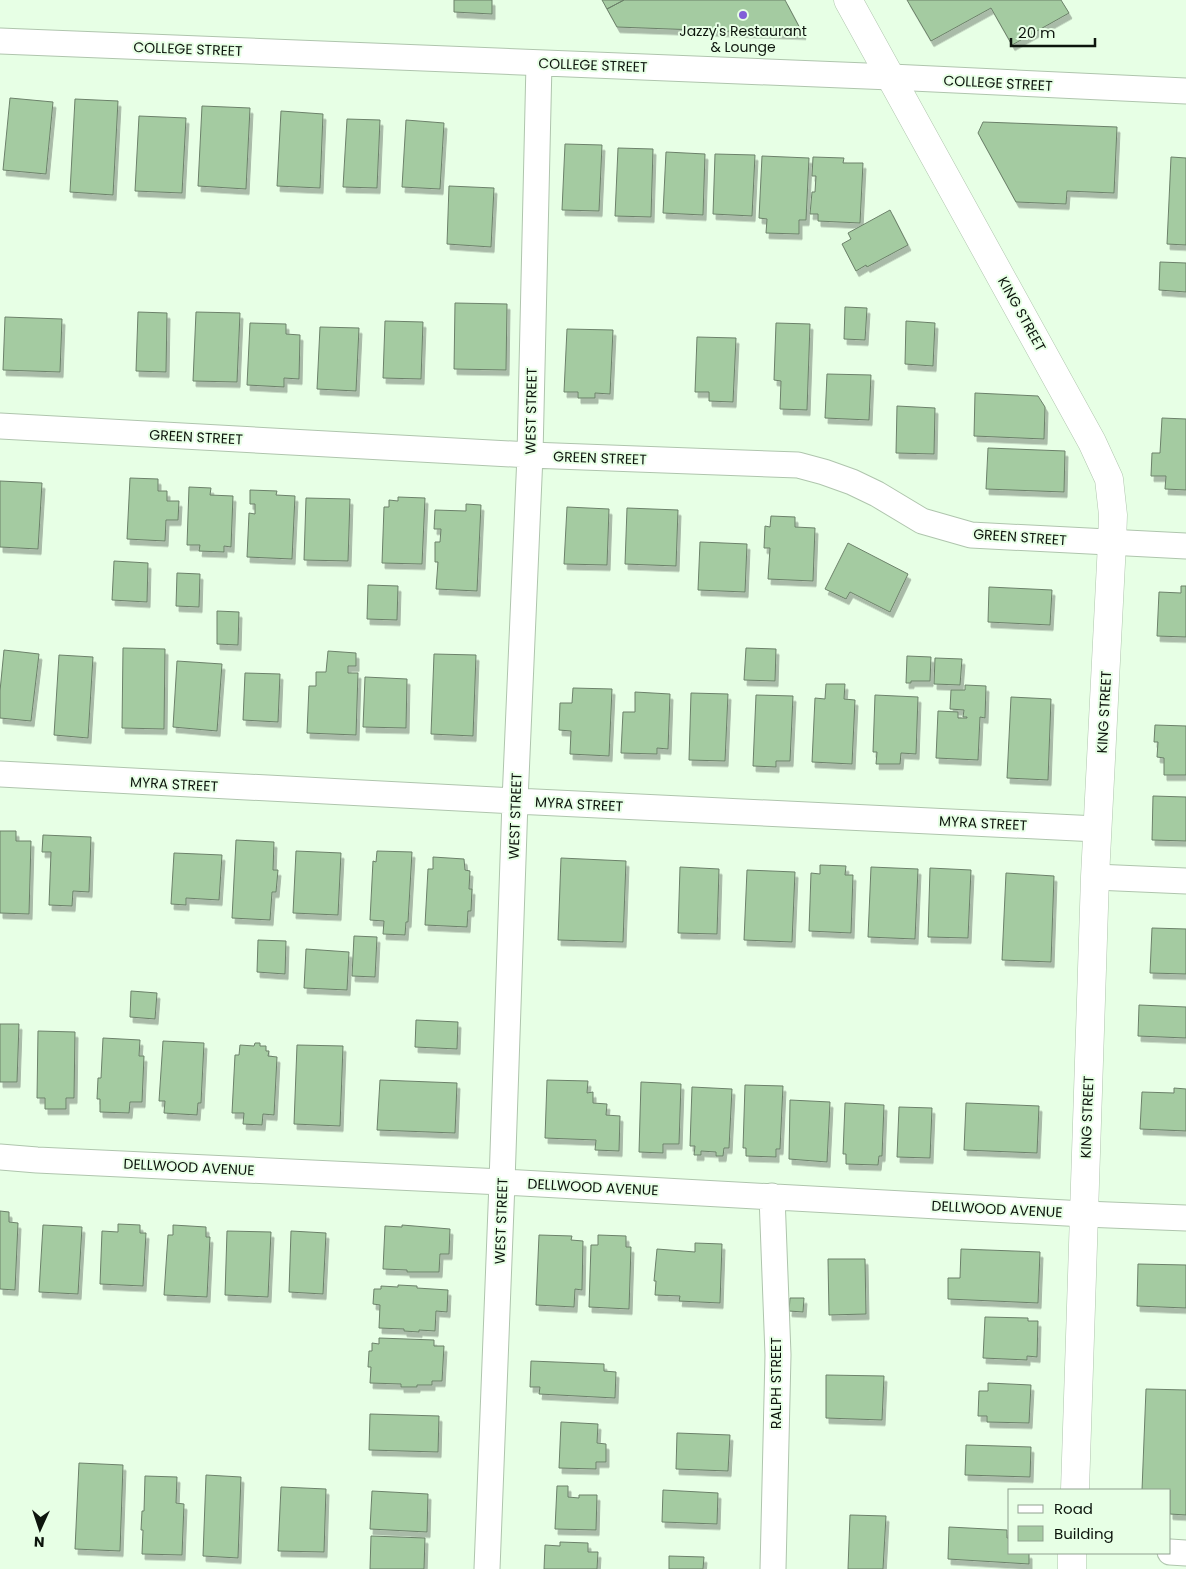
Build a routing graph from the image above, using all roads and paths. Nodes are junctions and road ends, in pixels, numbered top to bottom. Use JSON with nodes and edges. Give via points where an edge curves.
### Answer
{"nodes":[{"id":1,"x":848,"y":0,"type":"edge"},
{"id":2,"x":0,"y":41,"type":"edge"},
{"id":3,"x":539,"y":63,"type":"junction"},
{"id":4,"x":891,"y":77,"type":"junction"},
{"id":5,"x":1186,"y":91,"type":"edge"},
{"id":6,"x":0,"y":426,"type":"edge"},
{"id":7,"x":530,"y":455,"type":"junction"},
{"id":8,"x":1112,"y":543,"type":"junction"},
{"id":9,"x":1186,"y":546,"type":"edge"},
{"id":10,"x":0,"y":774,"type":"edge"},
{"id":11,"x":515,"y":801,"type":"junction"},
{"id":12,"x":1097,"y":829,"type":"junction"},
{"id":13,"x":1095,"y":877,"type":"junction"},
{"id":14,"x":1186,"y":881,"type":"edge"},
{"id":15,"x":0,"y":1157,"type":"edge"},
{"id":16,"x":502,"y":1182,"type":"junction"},
{"id":17,"x":772,"y":1196,"type":"junction"},
{"id":18,"x":1084,"y":1214,"type":"junction"},
{"id":19,"x":1186,"y":1218,"type":"edge"},
{"id":20,"x":1074,"y":1489,"type":"edge"},
{"id":21,"x":1171,"y":1552,"type":"edge"},
{"id":22,"x":1186,"y":1552,"type":"edge"},
{"id":23,"x":1072,"y":1554,"type":"edge"},
{"id":24,"x":487,"y":1569,"type":"edge"},
{"id":25,"x":773,"y":1569,"type":"edge"},
{"id":26,"x":1072,"y":1569,"type":"edge"}],
"edges":[{"from":1,"to":4,"type":"main road","name":"KING STREET"},
{"from":2,"to":3,"type":"street","name":"COLLEGE STREET"},
{"from":3,"to":4,"type":"street","name":"COLLEGE STREET"},
{"from":3,"to":7,"type":"street","name":"WEST STREET"},
{"from":4,"to":5,"type":"street","name":"COLLEGE STREET"},
{"from":4,"to":8,"type":"main road","name":"KING STREET","via":[[1092,442],[1109,479]]},
{"from":6,"to":7,"type":"street","name":"GREEN STREET"},
{"from":7,"to":8,"type":"street","name":"GREEN STREET","via":[[798,466],[852,482],[922,521],[971,534]]},
{"from":7,"to":11,"type":"street","name":"WEST STREET"},
{"from":8,"to":9,"type":"street","name":"GREEN STREET"},
{"from":8,"to":12,"type":"main road","name":"KING STREET"},
{"from":10,"to":11,"type":"street","name":"MYRA STREET"},
{"from":11,"to":12,"type":"street","name":"MYRA STREET"},
{"from":11,"to":16,"type":"street","name":"WEST STREET"},
{"from":12,"to":13,"type":"main road","name":"KING STREET"},
{"from":13,"to":14,"type":"street"},
{"from":13,"to":18,"type":"main road","name":"KING STREET"},
{"from":15,"to":16,"type":"street","name":"DELLWOOD AVENUE"},
{"from":16,"to":17,"type":"street","name":"DELLWOOD AVENUE"},
{"from":16,"to":24,"type":"street","name":"WEST STREET"},
{"from":17,"to":18,"type":"street","name":"DELLWOOD AVENUE"},
{"from":17,"to":25,"type":"street","name":"RALPH STREET","via":[[778,1355]]},
{"from":18,"to":19,"type":"street","name":"DELLWOOD AVENUE"},
{"from":18,"to":20,"type":"main road","name":"KING STREET"},
{"from":21,"to":22,"type":"street"},
{"from":23,"to":26,"type":"main road"}]}
